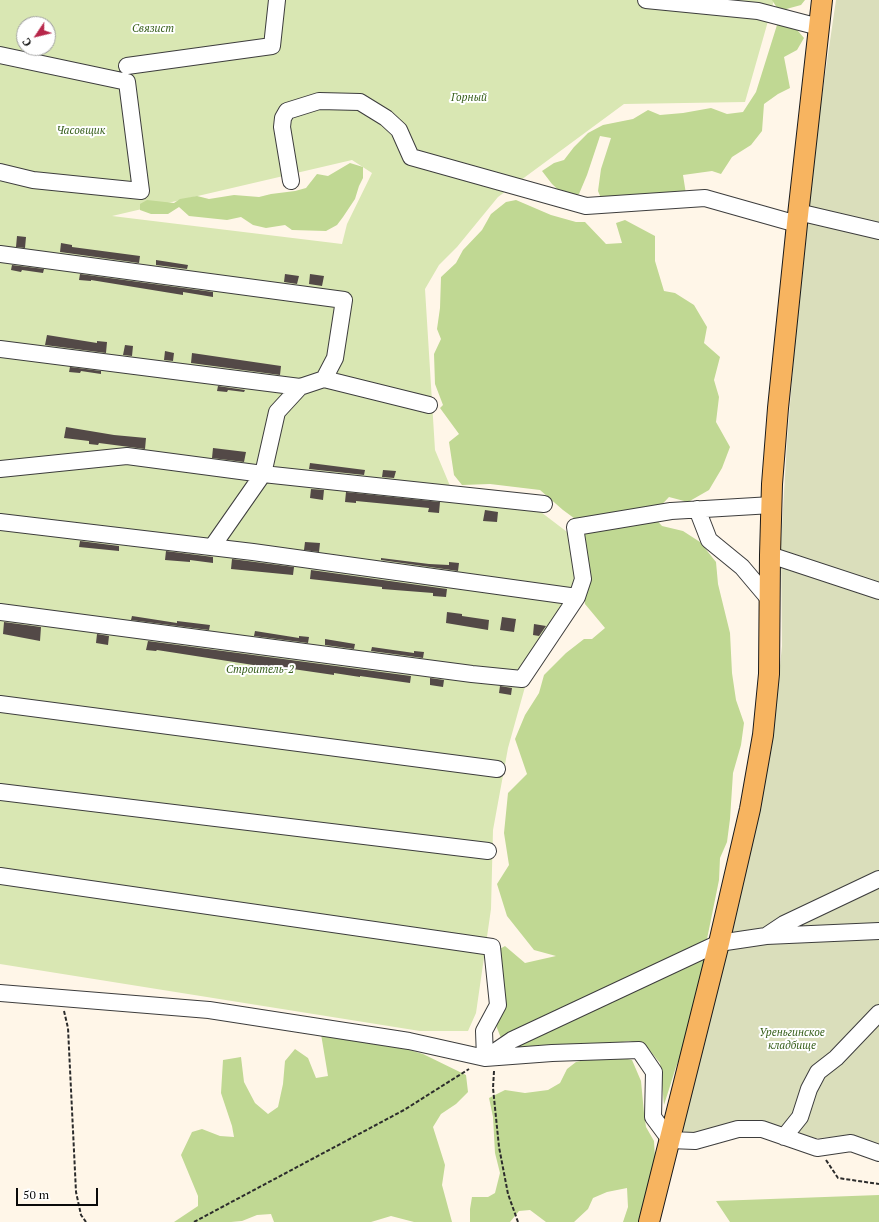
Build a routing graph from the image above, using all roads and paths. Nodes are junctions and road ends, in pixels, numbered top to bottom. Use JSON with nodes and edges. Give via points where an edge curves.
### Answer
{"nodes":[{"id":1,"x":277,"y":0,"type":"edge"},
{"id":2,"x":646,"y":0,"type":"edge"},
{"id":3,"x":822,"y":0,"type":"edge"},
{"id":4,"x":819,"y":27,"type":"junction"},
{"id":5,"x":0,"y":55,"type":"edge"},
{"id":6,"x":127,"y":66,"type":"dead end"},
{"id":7,"x":0,"y":172,"type":"edge"},
{"id":8,"x":291,"y":181,"type":"dead end"},
{"id":9,"x":797,"y":218,"type":"junction"},
{"id":10,"x":879,"y":231,"type":"edge"},
{"id":11,"x":0,"y":254,"type":"edge"},
{"id":12,"x":0,"y":349,"type":"edge"},
{"id":13,"x":324,"y":379,"type":"junction"},
{"id":14,"x":300,"y":387,"type":"junction"},
{"id":15,"x":429,"y":405,"type":"dead end"},
{"id":16,"x":0,"y":469,"type":"edge"},
{"id":17,"x":264,"y":474,"type":"junction"},
{"id":18,"x":544,"y":504,"type":"dead end"},
{"id":19,"x":772,"y":505,"type":"junction"},
{"id":20,"x":697,"y":509,"type":"junction"},
{"id":21,"x":0,"y":522,"type":"edge"},
{"id":22,"x":212,"y":547,"type":"junction"},
{"id":23,"x":770,"y":555,"type":"junction"},
{"id":24,"x":879,"y":591,"type":"edge"},
{"id":25,"x":577,"y":597,"type":"junction"},
{"id":26,"x":769,"y":599,"type":"junction"},
{"id":27,"x":0,"y":612,"type":"edge"},
{"id":28,"x":0,"y":704,"type":"edge"},
{"id":29,"x":497,"y":769,"type":"dead end"},
{"id":30,"x":0,"y":792,"type":"edge"},
{"id":31,"x":488,"y":851,"type":"dead end"},
{"id":32,"x":0,"y":876,"type":"edge"},
{"id":33,"x":879,"y":879,"type":"edge"},
{"id":34,"x":879,"y":931,"type":"edge"},
{"id":35,"x":766,"y":936,"type":"junction"},
{"id":36,"x":719,"y":943,"type":"junction"},
{"id":37,"x":0,"y":993,"type":"edge"},
{"id":38,"x":49,"y":997,"type":"junction"},
{"id":39,"x":879,"y":1013,"type":"edge"},
{"id":40,"x":490,"y":1058,"type":"junction"},
{"id":41,"x":784,"y":1137,"type":"junction"},
{"id":42,"x":670,"y":1140,"type":"junction"},
{"id":43,"x":817,"y":1148,"type":"junction"},
{"id":44,"x":879,"y":1153,"type":"edge"},
{"id":45,"x":879,"y":1184,"type":"edge"},
{"id":46,"x":86,"y":1222,"type":"edge"},
{"id":47,"x":194,"y":1222,"type":"edge"},
{"id":48,"x":518,"y":1222,"type":"edge"},
{"id":49,"x":650,"y":1222,"type":"edge"}],
"edges":[{"from":1,"to":6,"type":"street","via":[[272,46]]},
{"from":2,"to":4,"type":"street","via":[[758,11]]},
{"from":3,"to":4,"type":"main road"},
{"from":4,"to":9,"type":"main road"},
{"from":5,"to":7,"type":"street","via":[[127,82],[141,191],[33,180]]},
{"from":8,"to":9,"type":"street","via":[[282,127],[287,111],[319,101],[360,102],[386,118],[399,130],[411,157],[586,206],[705,198]]},
{"from":9,"to":10,"type":"street"},
{"from":9,"to":19,"type":"main road","via":[[778,408]]},
{"from":11,"to":13,"type":"street","via":[[344,300],[335,358]]},
{"from":12,"to":14,"type":"street"},
{"from":13,"to":14,"type":"street"},
{"from":13,"to":15,"type":"street"},
{"from":14,"to":17,"type":"street","via":[[277,412]]},
{"from":16,"to":17,"type":"street","via":[[127,456]]},
{"from":17,"to":18,"type":"street"},
{"from":17,"to":22,"type":"street"},
{"from":19,"to":20,"type":"street"},
{"from":19,"to":23,"type":"main road"},
{"from":20,"to":25,"type":"street","via":[[575,527],[583,579]]},
{"from":20,"to":26,"type":"street","via":[[709,540],[742,567]]},
{"from":21,"to":22,"type":"street"},
{"from":22,"to":25,"type":"street"},
{"from":23,"to":24,"type":"street"},
{"from":23,"to":26,"type":"main road"},
{"from":25,"to":27,"type":"street","via":[[522,679]]},
{"from":26,"to":36,"type":"main road","via":[[769,674],[763,735],[750,808]]},
{"from":28,"to":29,"type":"street"},
{"from":30,"to":31,"type":"street"},
{"from":32,"to":40,"type":"street","via":[[492,947],[498,1005],[484,1031]]},
{"from":33,"to":35,"type":"street","via":[[784,924]]},
{"from":34,"to":35,"type":"street"},
{"from":35,"to":36,"type":"street"},
{"from":36,"to":40,"type":"street","via":[[512,1040]]},
{"from":36,"to":42,"type":"main road"},
{"from":37,"to":38,"type":"street"},
{"from":38,"to":40,"type":"street","via":[[209,1010],[409,1041]]},
{"from":38,"to":46,"type":"path","via":[[64,1011],[68,1028],[76,1192],[81,1215]]},
{"from":39,"to":41,"type":"street","via":[[836,1058],[818,1072],[809,1089],[800,1117]]},
{"from":40,"to":42,"type":"street","via":[[639,1050],[654,1072],[653,1117]]},
{"from":40,"to":47,"type":"path","via":[[404,1110]]},
{"from":40,"to":48,"type":"path","via":[[499,1147],[508,1194]]},
{"from":41,"to":42,"type":"street","via":[[762,1129],[738,1129],[695,1141]]},
{"from":41,"to":43,"type":"street"},
{"from":42,"to":49,"type":"main road"},
{"from":43,"to":44,"type":"street","via":[[852,1143]]},
{"from":43,"to":45,"type":"path","via":[[838,1178]]}]}
